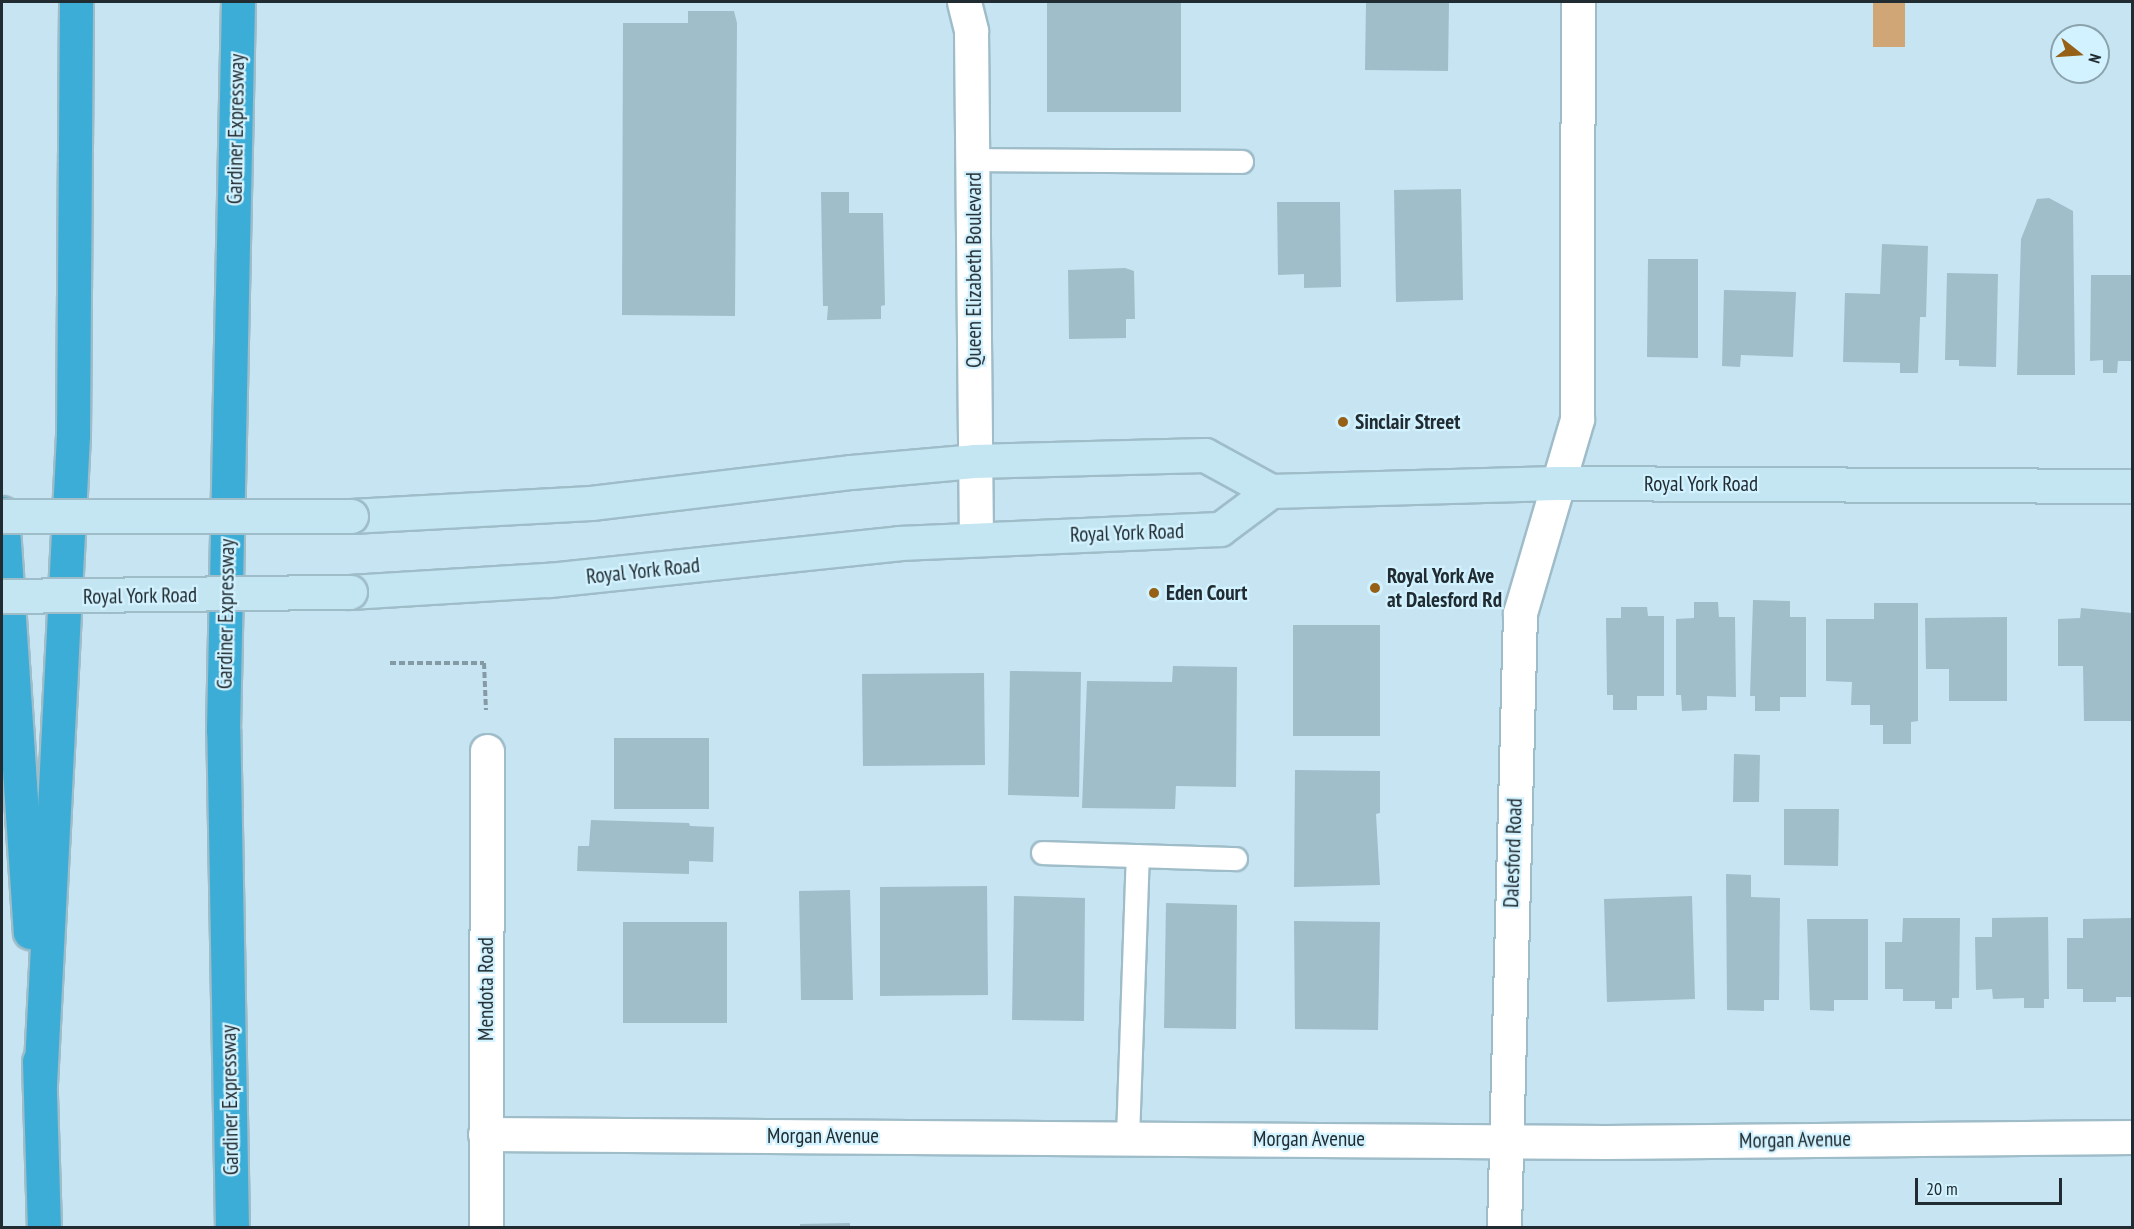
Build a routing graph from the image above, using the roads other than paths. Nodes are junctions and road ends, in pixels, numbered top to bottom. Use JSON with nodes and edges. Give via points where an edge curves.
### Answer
{"nodes":[{"id":1,"x":76,"y":2,"type":"edge"},
{"id":2,"x":238,"y":2,"type":"edge"},
{"id":3,"x":964,"y":2,"type":"edge"},
{"id":4,"x":1578,"y":2,"type":"edge"},
{"id":5,"x":973,"y":160,"type":"junction"},
{"id":6,"x":1242,"y":162,"type":"dead end"},
{"id":7,"x":975,"y":461,"type":"junction"},
{"id":8,"x":1557,"y":483,"type":"junction"},
{"id":9,"x":2133,"y":486,"type":"edge"},
{"id":10,"x":1270,"y":491,"type":"junction"},
{"id":11,"x":2,"y":515,"type":"edge"},
{"id":12,"x":976,"y":539,"type":"junction"},
{"id":13,"x":2,"y":596,"type":"edge"},
{"id":14,"x":487,"y":752,"type":"dead end"},
{"id":15,"x":1042,"y":853,"type":"dead end"},
{"id":16,"x":1138,"y":856,"type":"junction"},
{"id":17,"x":1236,"y":859,"type":"dead end"},
{"id":18,"x":40,"y":1084,"type":"junction"},
{"id":19,"x":485,"y":1134,"type":"junction"},
{"id":20,"x":2133,"y":1137,"type":"edge"},
{"id":21,"x":1128,"y":1138,"type":"junction"},
{"id":22,"x":1505,"y":1141,"type":"junction"},
{"id":23,"x":44,"y":1227,"type":"edge"},
{"id":24,"x":232,"y":1227,"type":"edge"},
{"id":25,"x":486,"y":1227,"type":"edge"},
{"id":26,"x":1504,"y":1227,"type":"edge"}],
"edges":[{"from":1,"to":18,"type":"highway","via":[[72,435]]},
{"from":2,"to":24,"type":"highway","name":"Gardiner Expressway","via":[[223,730]]},
{"from":3,"to":5,"type":"street","name":"Queen Elizabeth Boulevard","via":[[971,31]]},
{"from":4,"to":8,"type":"street","via":[[1579,392],[1577,419]]},
{"from":5,"to":6,"type":"lane"},
{"from":5,"to":7,"type":"street","name":"Queen Elizabeth Boulevard"},
{"from":7,"to":10,"type":"main road","via":[[1204,455]]},
{"from":7,"to":11,"type":"main road","bridge":true,"via":[[851,471],[591,503],[351,516]]},
{"from":7,"to":12,"type":"street","name":"Queen Elizabeth Boulevard"},
{"from":8,"to":9,"type":"main road","name":"Royal York Road"},
{"from":8,"to":10,"type":"main road","name":"Royal York Road"},
{"from":8,"to":22,"type":"street","name":"Dalesford Road","via":[[1520,613]]},
{"from":10,"to":12,"type":"main road","name":"Royal York Road","via":[[1220,529]]},
{"from":11,"to":18,"type":"highway"},
{"from":12,"to":13,"type":"main road","name":"Royal York Road","bridge":true,"via":[[899,543],[549,580],[350,592]]},
{"from":14,"to":19,"type":"street","name":"Mendota Road"},
{"from":15,"to":16,"type":"lane"},
{"from":16,"to":17,"type":"lane"},
{"from":16,"to":21,"type":"lane"},
{"from":18,"to":23,"type":"highway"},
{"from":19,"to":21,"type":"street","name":"Morgan Avenue"},
{"from":19,"to":25,"type":"street","name":"Mendota Road"},
{"from":20,"to":22,"type":"street","name":"Morgan Avenue"},
{"from":21,"to":22,"type":"street","name":"Morgan Avenue"},
{"from":22,"to":26,"type":"street","name":"Dalesford Road"}]}
